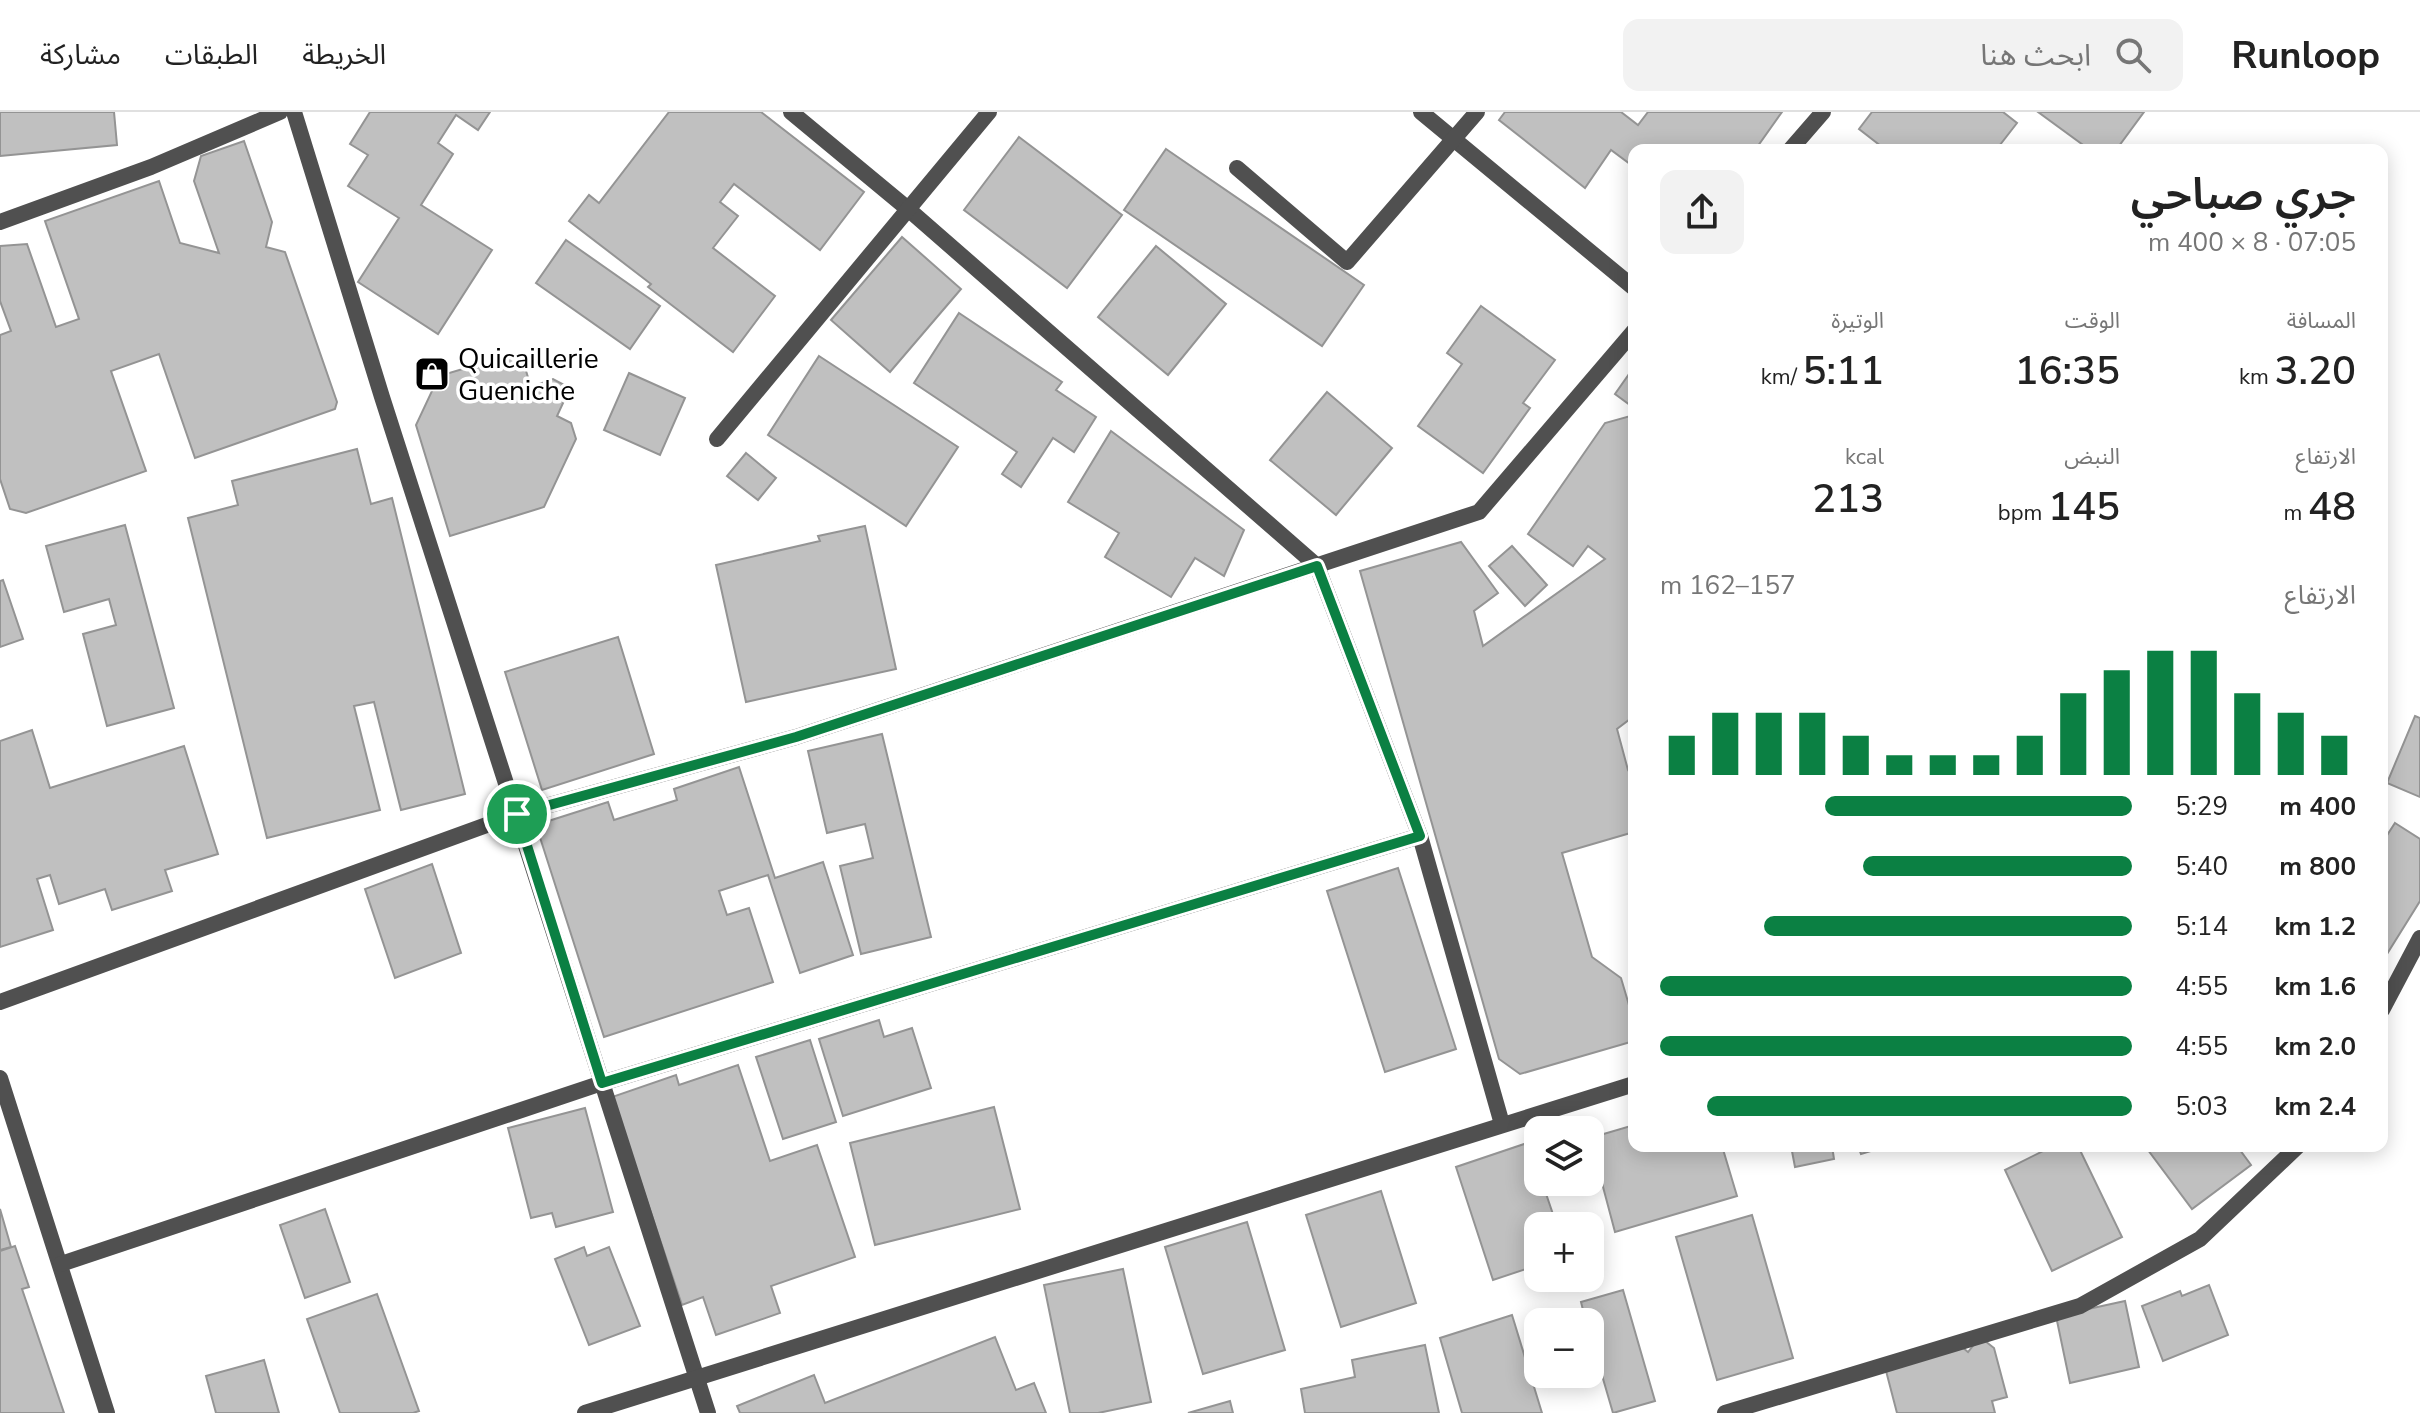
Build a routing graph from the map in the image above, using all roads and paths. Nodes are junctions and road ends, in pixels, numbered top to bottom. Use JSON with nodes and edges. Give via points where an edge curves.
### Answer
{"nodes":[{"id":1,"x":280,"y":112,"type":"edge"},
{"id":2,"x":294,"y":112,"type":"edge"},
{"id":3,"x":791,"y":112,"type":"edge"},
{"id":4,"x":989,"y":112,"type":"edge"},
{"id":5,"x":1421,"y":112,"type":"edge"},
{"id":6,"x":1477,"y":112,"type":"edge"},
{"id":7,"x":1823,"y":112,"type":"edge"},
{"id":8,"x":1455,"y":140,"type":"junction"},
{"id":9,"x":1795,"y":144,"type":"edge"},
{"id":10,"x":1237,"y":168,"type":"dead end"},
{"id":11,"x":908,"y":209,"type":"junction"},
{"id":12,"x":0,"y":222,"type":"edge"},
{"id":13,"x":1628,"y":283,"type":"edge"},
{"id":14,"x":1628,"y":338,"type":"edge"},
{"id":15,"x":717,"y":439,"type":"dead end"},
{"id":16,"x":1317,"y":566,"type":"junction"},
{"id":17,"x":517,"y":814,"type":"junction"},
{"id":18,"x":1420,"y":836,"type":"junction"},
{"id":19,"x":2420,"y":938,"type":"edge"},
{"id":20,"x":2388,"y":999,"type":"edge"},
{"id":21,"x":0,"y":1002,"type":"edge"},
{"id":22,"x":0,"y":1078,"type":"edge"},
{"id":23,"x":602,"y":1083,"type":"junction"},
{"id":24,"x":1628,"y":1086,"type":"edge"},
{"id":25,"x":1502,"y":1124,"type":"junction"},
{"id":26,"x":2292,"y":1152,"type":"edge"},
{"id":27,"x":61,"y":1264,"type":"junction"},
{"id":28,"x":696,"y":1379,"type":"junction"},
{"id":29,"x":107,"y":1413,"type":"edge"},
{"id":30,"x":585,"y":1413,"type":"edge"},
{"id":31,"x":708,"y":1413,"type":"edge"},
{"id":32,"x":1725,"y":1413,"type":"edge"}],
"edges":[{"from":1,"to":12,"type":"street","via":[[151,167]]},
{"from":2,"to":17,"type":"street"},
{"from":3,"to":11,"type":"street"},
{"from":4,"to":11,"type":"street"},
{"from":5,"to":8,"type":"street"},
{"from":6,"to":8,"type":"street"},
{"from":7,"to":9,"type":"street"},
{"from":8,"to":10,"type":"street","via":[[1347,262]]},
{"from":8,"to":13,"type":"street"},
{"from":11,"to":15,"type":"street"},
{"from":11,"to":16,"type":"street"},
{"from":14,"to":16,"type":"street","via":[[1479,512]]},
{"from":16,"to":17,"type":"street","via":[[796,737]]},
{"from":16,"to":18,"type":"street"},
{"from":17,"to":21,"type":"street"},
{"from":17,"to":23,"type":"street"},
{"from":18,"to":23,"type":"street"},
{"from":18,"to":25,"type":"street"},
{"from":19,"to":20,"type":"street"},
{"from":22,"to":27,"type":"street"},
{"from":23,"to":27,"type":"street"},
{"from":23,"to":28,"type":"street"},
{"from":24,"to":25,"type":"street"},
{"from":25,"to":28,"type":"street"},
{"from":26,"to":32,"type":"street","via":[[2200,1239],[2080,1306]]},
{"from":27,"to":29,"type":"street"},
{"from":28,"to":30,"type":"street"},
{"from":28,"to":31,"type":"street"}]}
